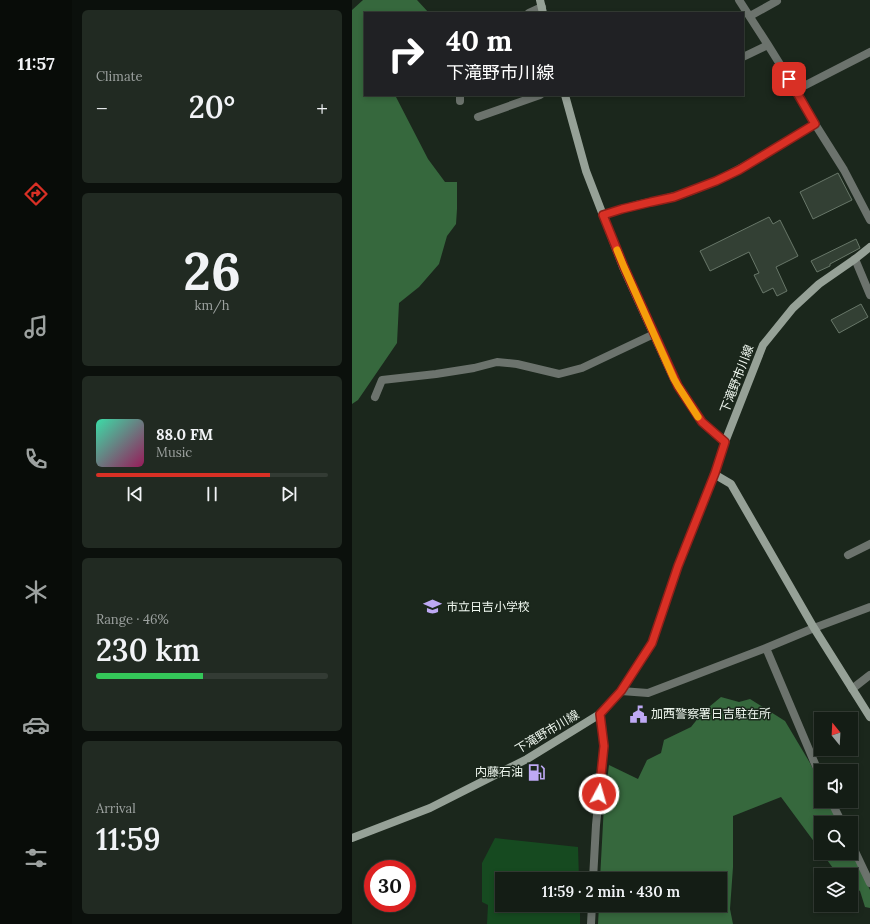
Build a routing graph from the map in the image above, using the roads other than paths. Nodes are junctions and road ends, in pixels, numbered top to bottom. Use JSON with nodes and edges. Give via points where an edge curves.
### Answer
{"nodes":[{"id":1,"x":739,"y":0,"type":"edge"},
{"id":2,"x":777,"y":1,"type":"edge"},
{"id":3,"x":542,"y":7,"type":"edge"},
{"id":4,"x":531,"y":12,"type":"edge"},
{"id":5,"x":750,"y":16,"type":"junction"},
{"id":6,"x":768,"y":45,"type":"junction"},
{"id":7,"x":870,"y":52,"type":"edge"},
{"id":8,"x":744,"y":57,"type":"edge"},
{"id":9,"x":796,"y":90,"type":"junction"},
{"id":10,"x":537,"y":96,"type":"edge"},
{"id":11,"x":565,"y":96,"type":"edge"},
{"id":12,"x":478,"y":117,"type":"dead end"},
{"id":13,"x":815,"y":124,"type":"junction"},
{"id":14,"x":603,"y":215,"type":"junction"},
{"id":15,"x":870,"y":220,"type":"edge"},
{"id":16,"x":870,"y":247,"type":"edge"},
{"id":17,"x":855,"y":259,"type":"junction"},
{"id":18,"x":870,"y":295,"type":"edge"},
{"id":19,"x":654,"y":334,"type":"junction"},
{"id":20,"x":375,"y":398,"type":"dead end"},
{"id":21,"x":725,"y":442,"type":"junction"},
{"id":22,"x":714,"y":474,"type":"junction"},
{"id":23,"x":870,"y":544,"type":"edge"},
{"id":24,"x":848,"y":554,"type":"dead end"},
{"id":25,"x":870,"y":607,"type":"edge"},
{"id":26,"x":814,"y":628,"type":"junction"},
{"id":27,"x":766,"y":648,"type":"junction"},
{"id":28,"x":870,"y":675,"type":"edge"},
{"id":29,"x":852,"y":689,"type":"junction"},
{"id":30,"x":621,"y":691,"type":"junction"},
{"id":31,"x":600,"y":714,"type":"junction"},
{"id":32,"x":870,"y":717,"type":"edge"},
{"id":33,"x":815,"y":764,"type":"edge"},
{"id":34,"x":352,"y":838,"type":"edge"},
{"id":35,"x":858,"y":858,"type":"edge"},
{"id":36,"x":594,"y":872,"type":"edge"},
{"id":37,"x":870,"y":883,"type":"edge"},
{"id":38,"x":592,"y":912,"type":"edge"},
{"id":39,"x":591,"y":924,"type":"edge"}],
"edges":[{"from":1,"to":5,"type":"street"},
{"from":2,"to":5,"type":"street"},
{"from":3,"to":4,"type":"street"},
{"from":5,"to":6,"type":"street"},
{"from":6,"to":8,"type":"street"},
{"from":6,"to":9,"type":"street"},
{"from":7,"to":9,"type":"street"},
{"from":9,"to":13,"type":"street"},
{"from":10,"to":12,"type":"street"},
{"from":11,"to":14,"type":"main road","via":[[586,172]]},
{"from":13,"to":14,"type":"street","via":[[716,181],[674,197]]},
{"from":13,"to":15,"type":"street","via":[[844,170]]},
{"from":14,"to":19,"type":"main road"},
{"from":16,"to":17,"type":"main road","name":"下滝野市川線"},
{"from":17,"to":18,"type":"street"},
{"from":17,"to":21,"type":"main road","name":"下滝野市川線","via":[[819,284],[793,308],[762,345]]},
{"from":19,"to":20,"type":"street","via":[[582,368],[559,374],[497,362],[436,374],[382,380]]},
{"from":19,"to":21,"type":"main road","via":[[678,386],[702,422]]},
{"from":21,"to":22,"type":"main road","name":"下滝野市川線"},
{"from":22,"to":26,"type":"main road","via":[[731,484]]},
{"from":22,"to":30,"type":"main road","name":"下滝野市川線","via":[[678,566],[652,643]]},
{"from":23,"to":24,"type":"street"},
{"from":25,"to":26,"type":"street"},
{"from":26,"to":27,"type":"street"},
{"from":26,"to":29,"type":"main road"},
{"from":27,"to":30,"type":"street","via":[[648,693]]},
{"from":27,"to":33,"type":"street"},
{"from":28,"to":29,"type":"street"},
{"from":29,"to":32,"type":"main road"},
{"from":30,"to":31,"type":"main road","name":"下滝野市川線"},
{"from":31,"to":34,"type":"main road","name":"下滝野市川線","via":[[527,759],[437,804]]},
{"from":31,"to":36,"type":"street","via":[[604,746]]},
{"from":35,"to":37,"type":"street"},
{"from":38,"to":39,"type":"street"}]}
